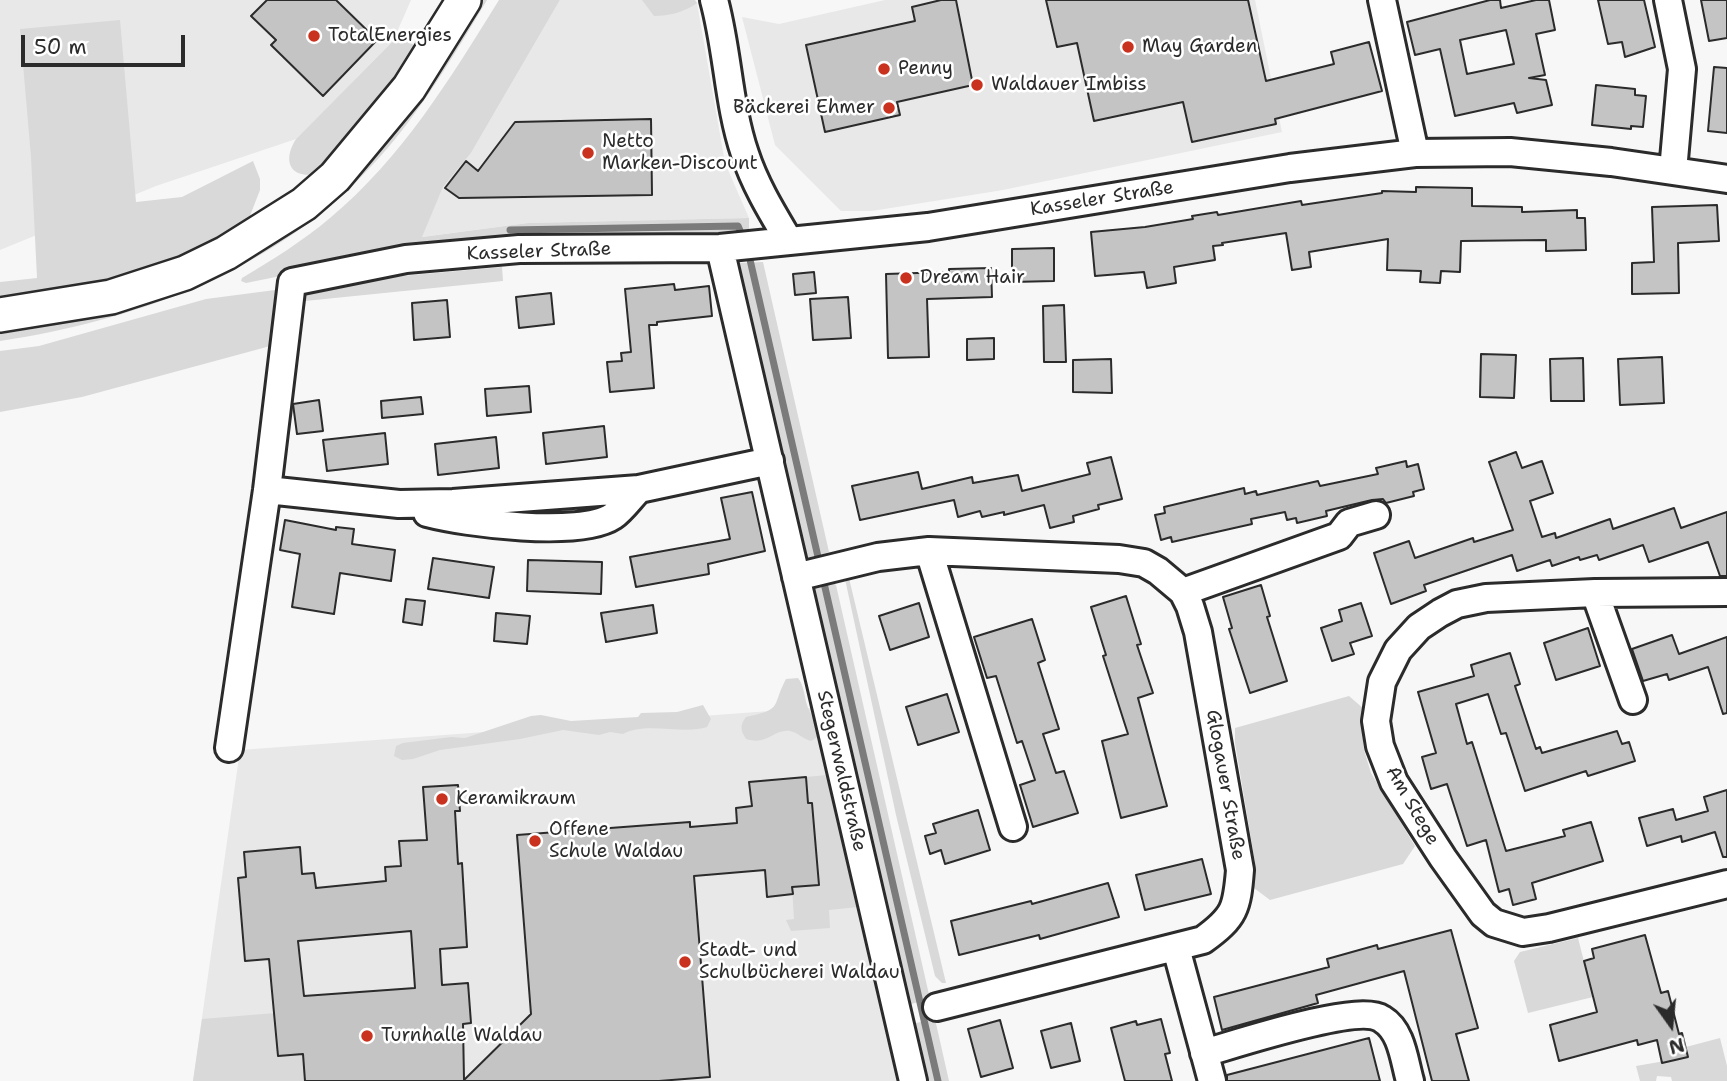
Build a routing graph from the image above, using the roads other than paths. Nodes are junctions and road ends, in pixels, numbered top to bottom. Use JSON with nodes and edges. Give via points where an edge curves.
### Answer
{"nodes":[{"id":1,"x":464,"y":0,"type":"edge"},
{"id":2,"x":713,"y":0,"type":"edge"},
{"id":3,"x":1382,"y":0,"type":"edge"},
{"id":4,"x":1668,"y":0,"type":"edge"},
{"id":5,"x":1415,"y":153,"type":"junction"},
{"id":6,"x":1673,"y":171,"type":"junction"},
{"id":7,"x":1727,"y":179,"type":"edge"},
{"id":8,"x":789,"y":242,"type":"junction"},
{"id":9,"x":739,"y":247,"type":"junction"},
{"id":10,"x":0,"y":315,"type":"edge"},
{"id":11,"x":770,"y":461,"type":"junction"},
{"id":12,"x":267,"y":490,"type":"junction"},
{"id":13,"x":1376,"y":515,"type":"dead end"},
{"id":14,"x":929,"y":551,"type":"junction"},
{"id":15,"x":812,"y":572,"type":"junction"},
{"id":16,"x":1183,"y":592,"type":"junction"},
{"id":17,"x":1727,"y":592,"type":"edge"},
{"id":18,"x":1595,"y":593,"type":"junction"},
{"id":19,"x":1633,"y":701,"type":"dead end"},
{"id":20,"x":229,"y":748,"type":"dead end"},
{"id":21,"x":1013,"y":827,"type":"dead end"},
{"id":22,"x":1727,"y":884,"type":"edge"},
{"id":23,"x":1176,"y":947,"type":"junction"},
{"id":24,"x":937,"y":1007,"type":"dead end"},
{"id":25,"x":1204,"y":1053,"type":"junction"},
{"id":26,"x":914,"y":1081,"type":"edge"},
{"id":27,"x":1212,"y":1081,"type":"edge"},
{"id":28,"x":1410,"y":1081,"type":"edge"}],
"edges":[{"from":1,"to":10,"type":"street","via":[[409,88],[335,177],[304,204],[226,253],[184,273],[111,297]]},
{"from":2,"to":8,"type":"street","via":[[745,156]]},
{"from":3,"to":5,"type":"street"},
{"from":4,"to":6,"type":"street","via":[[1682,69]]},
{"from":5,"to":6,"type":"street","name":"Kasseler Straße","via":[[1510,152]]},
{"from":5,"to":8,"type":"street","name":"Kasseler Straße","via":[[1290,167],[928,228]]},
{"from":6,"to":7,"type":"street","name":"Kasseler Straße"},
{"from":8,"to":9,"type":"street","name":"Kasseler Straße"},
{"from":9,"to":11,"type":"street","name":"Stegerwaldstraße"},
{"from":9,"to":12,"type":"street","name":"Kasseler Straße","via":[[519,249],[406,259],[292,282]]},
{"from":11,"to":12,"type":"street","via":[[639,489],[453,503],[399,504]]},
{"from":11,"to":15,"type":"street","name":"Stegerwaldstraße"},
{"from":12,"to":20,"type":"street"},
{"from":13,"to":16,"type":"street","via":[[1349,523],[1339,536]]},
{"from":14,"to":15,"type":"street"},
{"from":14,"to":16,"type":"street","via":[[1144,563]]},
{"from":14,"to":21,"type":"street"},
{"from":15,"to":26,"type":"street","name":"Stegerwaldstraße"},
{"from":16,"to":23,"type":"street","name":"Glogauer Straße","via":[[1198,632],[1240,870],[1237,902],[1224,925],[1203,940]]},
{"from":17,"to":18,"type":"street","name":"Am Stege"},
{"from":18,"to":19,"type":"street"},
{"from":18,"to":22,"type":"street","name":"Am Stege","via":[[1476,600],[1457,604],[1419,627],[1398,650],[1382,682],[1376,722],[1394,782],[1483,914],[1506,928],[1523,932],[1549,928]]},
{"from":23,"to":24,"type":"street","name":"Glogauer Straße"},
{"from":23,"to":25,"type":"street"},
{"from":25,"to":27,"type":"street"},
{"from":25,"to":28,"type":"street","via":[[1338,1017],[1370,1014],[1383,1019],[1396,1033]]}]}
